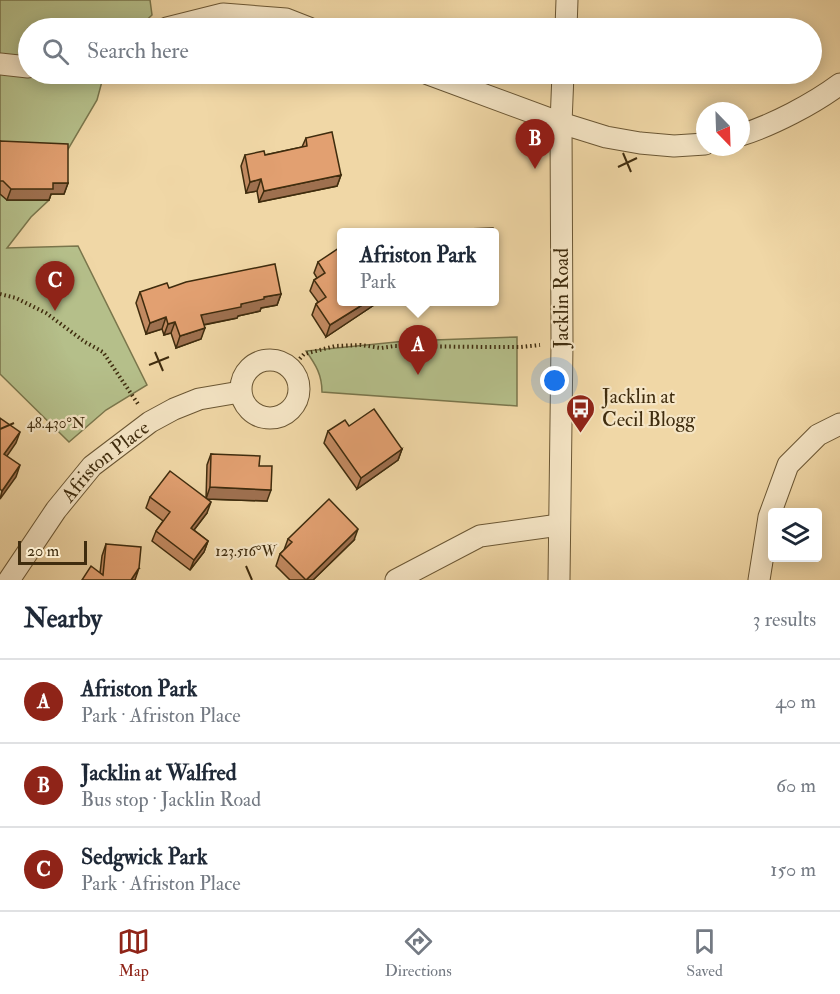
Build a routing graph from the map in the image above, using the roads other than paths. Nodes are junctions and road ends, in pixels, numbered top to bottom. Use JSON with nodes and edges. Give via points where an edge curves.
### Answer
{"nodes":[{"id":1,"x":567,"y":0,"type":"edge"},
{"id":2,"x":207,"y":18,"type":"edge"},
{"id":3,"x":265,"y":18,"type":"edge"},
{"id":4,"x":566,"y":18,"type":"edge"},
{"id":5,"x":0,"y":64,"type":"edge"},
{"id":6,"x":18,"y":66,"type":"edge"},
{"id":7,"x":455,"y":84,"type":"edge"},
{"id":8,"x":563,"y":84,"type":"edge"},
{"id":9,"x":840,"y":84,"type":"edge"},
{"id":10,"x":561,"y":123,"type":"junction"},
{"id":11,"x":750,"y":131,"type":"edge"},
{"id":12,"x":696,"y":145,"type":"edge"},
{"id":13,"x":240,"y":392,"type":"junction"},
{"id":14,"x":840,"y":424,"type":"edge"},
{"id":15,"x":559,"y":525,"type":"junction"},
{"id":16,"x":9,"y":580,"type":"edge"},
{"id":17,"x":396,"y":580,"type":"edge"},
{"id":18,"x":559,"y":580,"type":"edge"},
{"id":19,"x":759,"y":580,"type":"edge"}],
"edges":[{"from":1,"to":4,"type":"street"},
{"from":2,"to":3,"type":"street","via":[[223,14]]},
{"from":5,"to":6,"type":"street"},
{"from":7,"to":10,"type":"street"},
{"from":8,"to":10,"type":"street","name":"Jacklin Road"},
{"from":9,"to":11,"type":"street"},
{"from":10,"to":12,"type":"street","via":[[640,143]]},
{"from":10,"to":15,"type":"street","name":"Jacklin Road"},
{"from":13,"to":13,"type":"street","via":[[247,369],[269,359],[291,369],[299,391],[296,403],[276,417],[253,413]]},
{"from":13,"to":16,"type":"street","name":"Afriston Place","via":[[199,399],[174,409],[150,422],[92,466],[56,510]]},
{"from":14,"to":19,"type":"street","via":[[818,435],[788,465],[769,517]]},
{"from":15,"to":17,"type":"street","via":[[480,536]]},
{"from":15,"to":18,"type":"street","name":"Jacklin Road"}]}
